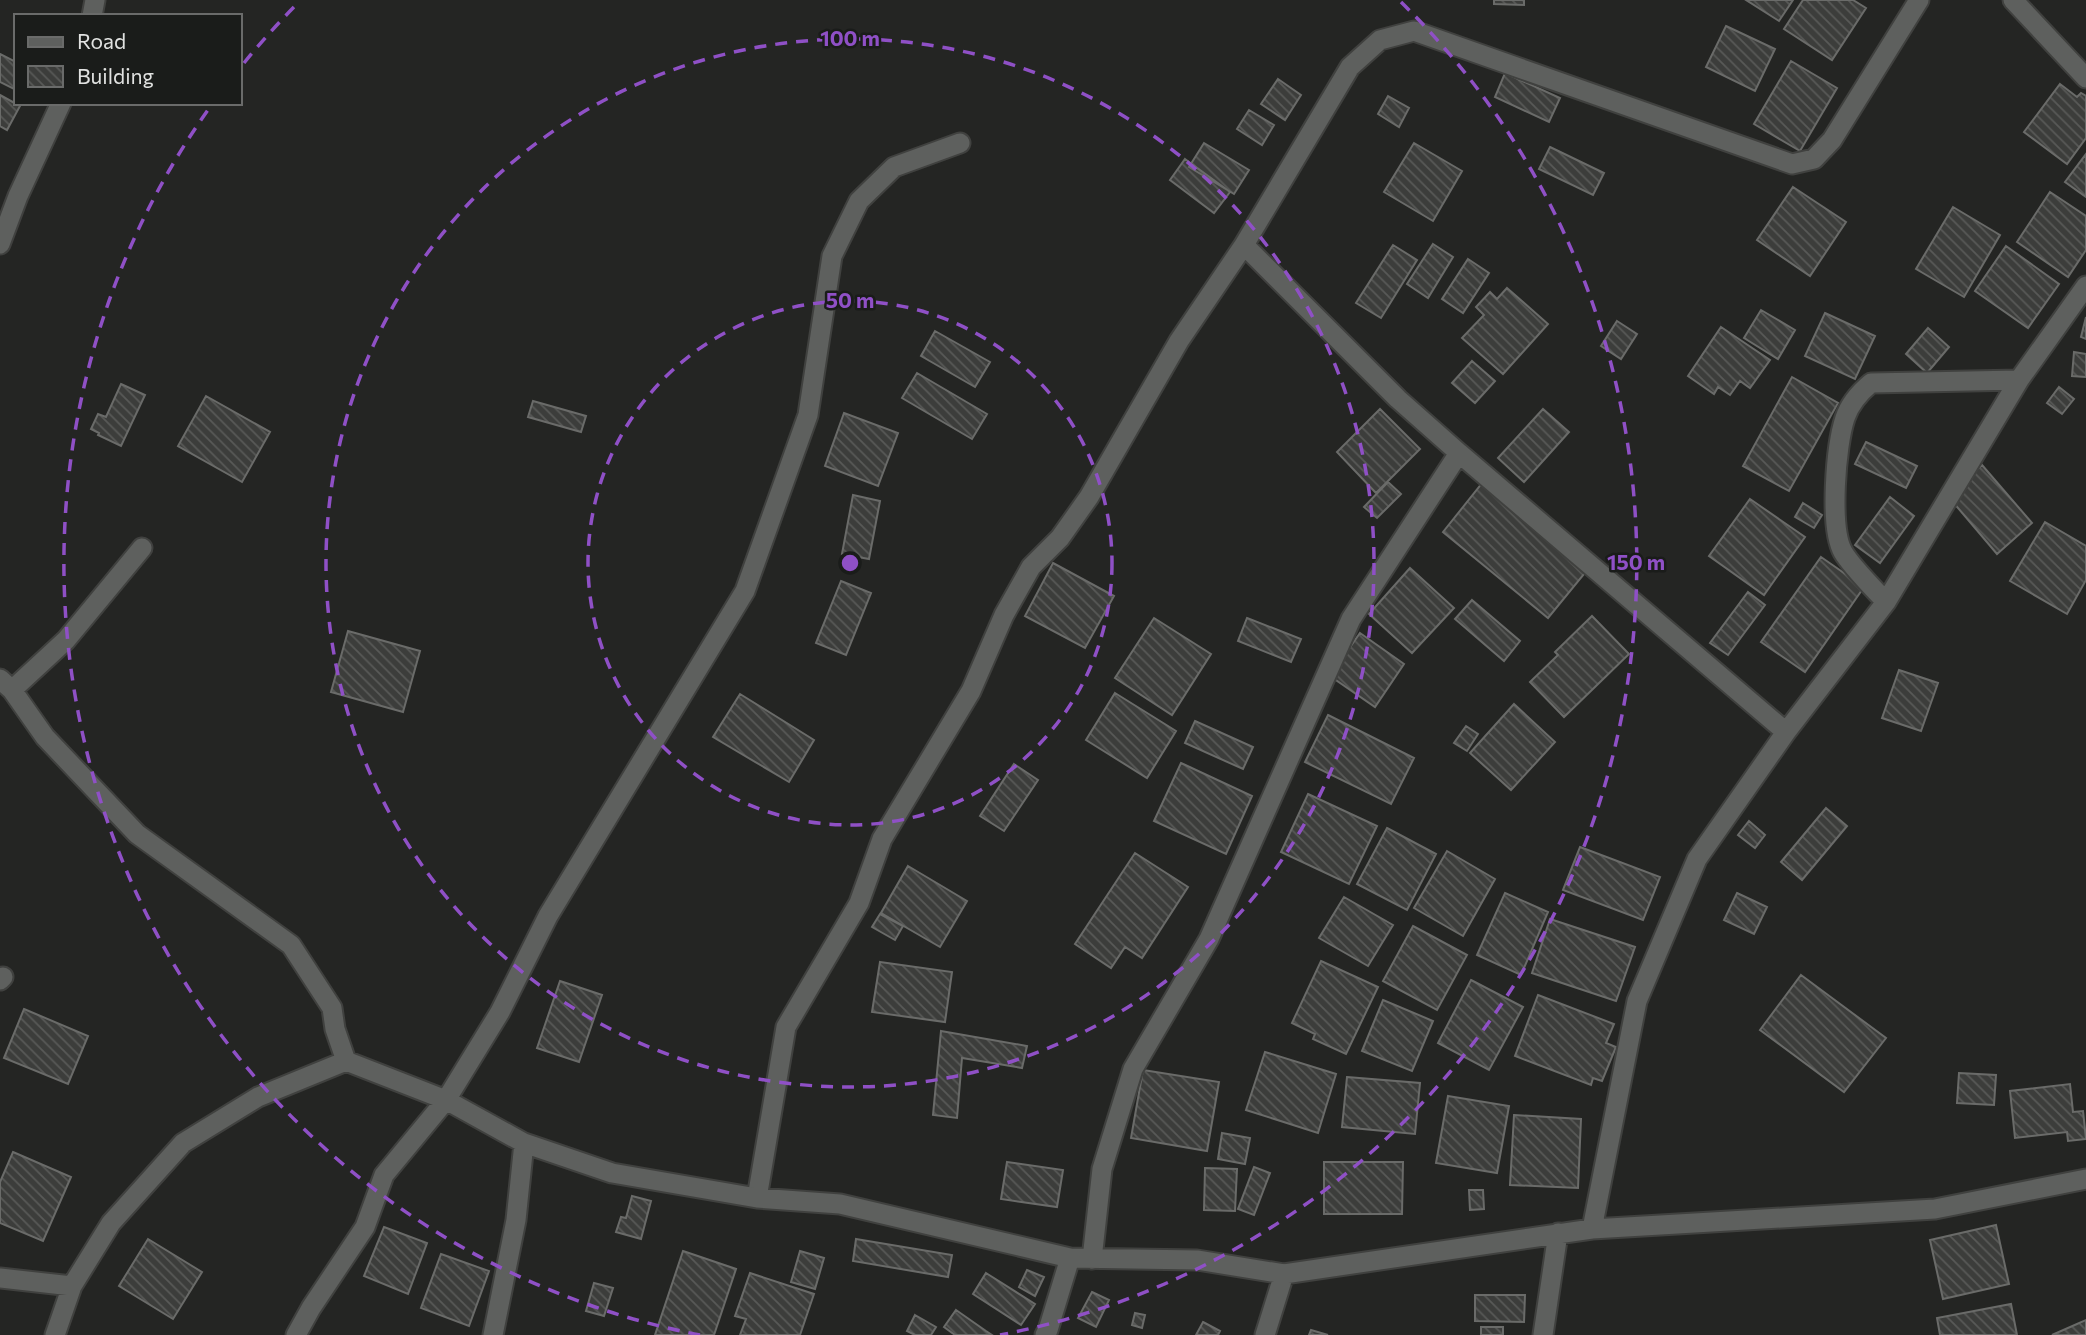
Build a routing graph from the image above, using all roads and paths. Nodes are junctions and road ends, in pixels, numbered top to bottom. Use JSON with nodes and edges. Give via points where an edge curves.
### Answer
{"nodes":[{"id":1,"x":1919,"y":0,"type":"edge"},
{"id":2,"x":2013,"y":0,"type":"edge"},
{"id":3,"x":2086,"y":78,"type":"edge"},
{"id":4,"x":60,"y":105,"type":"edge"},
{"id":5,"x":960,"y":143,"type":"dead end"},
{"id":6,"x":0,"y":244,"type":"edge"},
{"id":7,"x":1244,"y":245,"type":"junction"},
{"id":8,"x":2086,"y":286,"type":"edge"},
{"id":9,"x":2019,"y":380,"type":"junction"},
{"id":10,"x":1459,"y":453,"type":"junction"},
{"id":11,"x":142,"y":548,"type":"dead end"},
{"id":12,"x":1885,"y":603,"type":"junction"},
{"id":13,"x":6,"y":685,"type":"edge"},
{"id":14,"x":1786,"y":732,"type":"junction"},
{"id":15,"x":346,"y":1061,"type":"junction"},
{"id":16,"x":446,"y":1100,"type":"junction"},
{"id":17,"x":524,"y":1143,"type":"junction"},
{"id":18,"x":2086,"y":1179,"type":"edge"},
{"id":19,"x":757,"y":1198,"type":"junction"},
{"id":20,"x":1592,"y":1229,"type":"junction"},
{"id":21,"x":1558,"y":1233,"type":"junction"},
{"id":22,"x":1070,"y":1258,"type":"junction"},
{"id":23,"x":1092,"y":1259,"type":"junction"},
{"id":24,"x":1284,"y":1274,"type":"junction"},
{"id":25,"x":0,"y":1278,"type":"edge"},
{"id":26,"x":72,"y":1286,"type":"junction"},
{"id":27,"x":55,"y":1335,"type":"edge"},
{"id":28,"x":296,"y":1335,"type":"edge"},
{"id":29,"x":493,"y":1335,"type":"edge"},
{"id":30,"x":1045,"y":1335,"type":"edge"},
{"id":31,"x":1265,"y":1335,"type":"edge"},
{"id":32,"x":1543,"y":1335,"type":"edge"}],
"edges":[{"from":1,"to":7,"type":"street","via":[[1832,139],[1814,159],[1791,164],[1414,31],[1380,40],[1350,67]]},
{"from":2,"to":3,"type":"street"},
{"from":4,"to":6,"type":"street"},
{"from":5,"to":16,"type":"street","via":[[894,167],[859,201],[832,256],[808,415],[746,591],[548,916],[500,1012]]},
{"from":7,"to":10,"type":"street","via":[[1398,399]]},
{"from":7,"to":19,"type":"street","via":[[1179,341],[1089,497],[1031,568],[1004,615],[971,691],[882,839],[859,904],[786,1027]]},
{"from":8,"to":9,"type":"street"},
{"from":9,"to":12,"type":"street"},
{"from":9,"to":12,"type":"street","via":[[1871,383],[1856,396],[1845,418],[1836,472],[1835,518],[1842,552]]},
{"from":10,"to":14,"type":"street"},
{"from":10,"to":23,"type":"street","via":[[1350,619],[1209,939],[1133,1069],[1102,1169]]},
{"from":11,"to":13,"type":"street","via":[[66,640]]},
{"from":12,"to":14,"type":"street"},
{"from":13,"to":15,"type":"street","via":[[45,737],[137,834],[291,945],[332,1007]]},
{"from":14,"to":20,"type":"street","via":[[1697,859],[1637,1001]]},
{"from":15,"to":16,"type":"street"},
{"from":15,"to":26,"type":"street","via":[[258,1097],[183,1143],[111,1223]]},
{"from":16,"to":17,"type":"street"},
{"from":16,"to":28,"type":"street","via":[[384,1175],[365,1227]]},
{"from":17,"to":19,"type":"street","via":[[612,1173]]},
{"from":17,"to":29,"type":"street","via":[[516,1220]]},
{"from":18,"to":20,"type":"street","via":[[1935,1209]]},
{"from":19,"to":22,"type":"street","via":[[840,1204]]},
{"from":20,"to":21,"type":"street"},
{"from":21,"to":24,"type":"street"},
{"from":21,"to":32,"type":"street"},
{"from":22,"to":23,"type":"street"},
{"from":22,"to":30,"type":"street"},
{"from":23,"to":24,"type":"street","via":[[1197,1260]]},
{"from":24,"to":31,"type":"street"},
{"from":25,"to":26,"type":"street"},
{"from":26,"to":27,"type":"street"}]}
